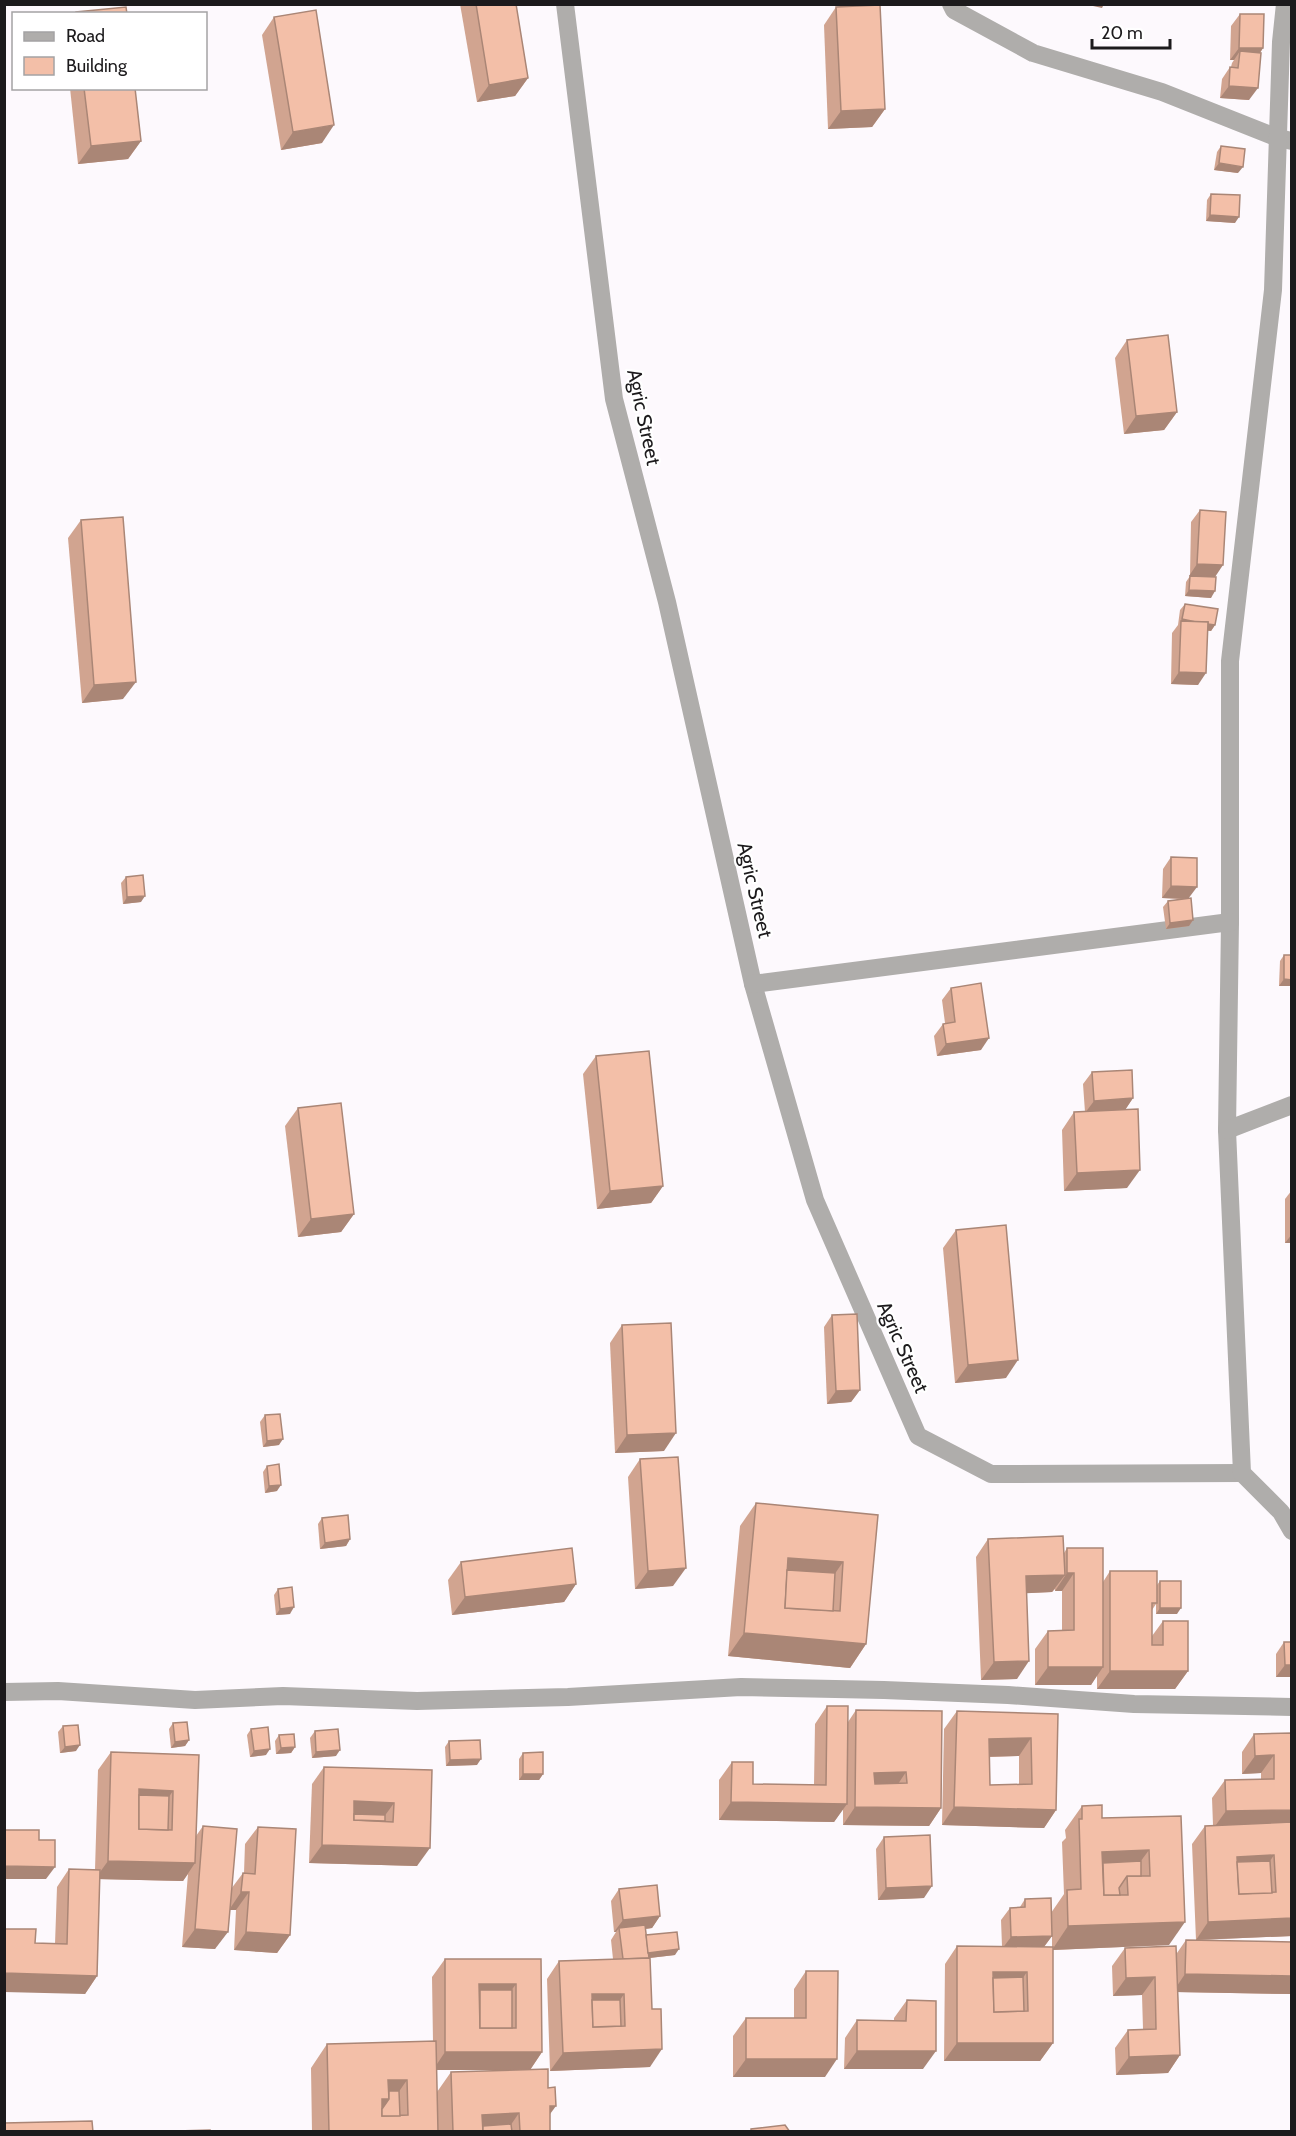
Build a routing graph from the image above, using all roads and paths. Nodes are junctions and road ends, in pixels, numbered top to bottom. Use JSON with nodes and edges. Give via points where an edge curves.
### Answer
{"nodes":[{"id":1,"x":565,"y":4,"type":"edge"},
{"id":2,"x":951,"y":4,"type":"edge"},
{"id":3,"x":1285,"y":4,"type":"edge"},
{"id":4,"x":1285,"y":139,"type":"edge"},
{"id":5,"x":1230,"y":922,"type":"junction"},
{"id":6,"x":753,"y":984,"type":"junction"},
{"id":7,"x":1292,"y":1105,"type":"edge"},
{"id":8,"x":1227,"y":1130,"type":"junction"},
{"id":9,"x":1242,"y":1473,"type":"junction"},
{"id":10,"x":1292,"y":1531,"type":"edge"},
{"id":11,"x":4,"y":1692,"type":"edge"},
{"id":12,"x":1292,"y":1707,"type":"edge"}],
"edges":[{"from":1,"to":6,"type":"street","name":"Agric Street","via":[[614,399],[667,602]]},
{"from":2,"to":4,"type":"street","via":[[954,10],[1033,53],[1162,92]]},
{"from":3,"to":4,"type":"street","via":[[1281,42]]},
{"from":4,"to":5,"type":"street","via":[[1273,290],[1230,662]]},
{"from":5,"to":6,"type":"street"},
{"from":5,"to":8,"type":"street"},
{"from":6,"to":9,"type":"street","name":"Agric Street","via":[[815,1200],[918,1436],[991,1473]]},
{"from":7,"to":8,"type":"street"},
{"from":8,"to":9,"type":"street"},
{"from":9,"to":10,"type":"street","via":[[1281,1512]]},
{"from":11,"to":12,"type":"street","via":[[58,1691],[195,1700],[283,1696],[417,1701],[741,1687]]}]}
